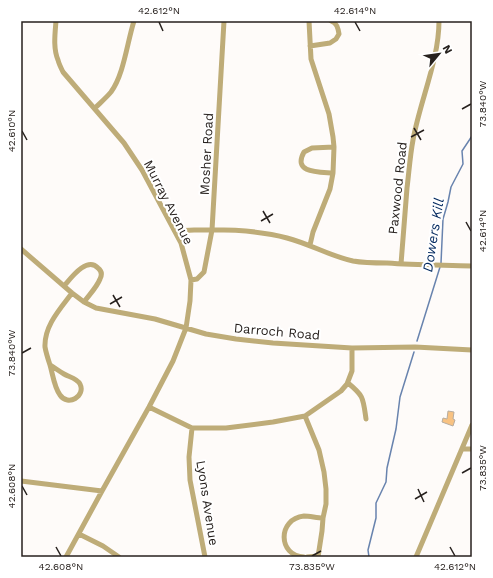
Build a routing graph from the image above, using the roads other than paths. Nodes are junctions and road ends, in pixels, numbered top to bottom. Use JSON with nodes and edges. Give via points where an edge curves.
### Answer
{"nodes":[{"id":1,"x":56,"y":21,"type":"edge"},
{"id":2,"x":134,"y":21,"type":"edge"},
{"id":3,"x":224,"y":21,"type":"edge"},
{"id":4,"x":309,"y":21,"type":"edge"},
{"id":5,"x":331,"y":21,"type":"edge"},
{"id":6,"x":439,"y":21,"type":"edge"},
{"id":7,"x":310,"y":46,"type":"junction"},
{"id":8,"x":95,"y":108,"type":"junction"},
{"id":9,"x":334,"y":147,"type":"junction"},
{"id":10,"x":333,"y":173,"type":"junction"},
{"id":11,"x":212,"y":230,"type":"junction"},
{"id":12,"x":175,"y":231,"type":"junction"},
{"id":13,"x":310,"y":245,"type":"junction"},
{"id":14,"x":21,"y":249,"type":"edge"},
{"id":15,"x":401,"y":264,"type":"junction"},
{"id":16,"x":472,"y":266,"type":"edge"},
{"id":17,"x":191,"y":280,"type":"junction"},
{"id":18,"x":64,"y":286,"type":"junction"},
{"id":19,"x":72,"y":293,"type":"junction"},
{"id":20,"x":84,"y":302,"type":"junction"},
{"id":21,"x":186,"y":328,"type":"junction"},
{"id":22,"x":352,"y":348,"type":"junction"},
{"id":23,"x":472,"y":350,"type":"edge"},
{"id":24,"x":50,"y":365,"type":"junction"},
{"id":25,"x":348,"y":383,"type":"junction"},
{"id":26,"x":149,"y":407,"type":"junction"},
{"id":27,"x":305,"y":416,"type":"junction"},
{"id":28,"x":366,"y":419,"type":"dead end"},
{"id":29,"x":472,"y":425,"type":"edge"},
{"id":30,"x":192,"y":428,"type":"junction"},
{"id":31,"x":472,"y":449,"type":"edge"},
{"id":32,"x":462,"y":450,"type":"junction"},
{"id":33,"x":21,"y":481,"type":"edge"},
{"id":34,"x":102,"y":491,"type":"junction"},
{"id":35,"x":323,"y":518,"type":"junction"},
{"id":36,"x":79,"y":534,"type":"junction"},
{"id":37,"x":66,"y":557,"type":"edge"},
{"id":38,"x":119,"y":557,"type":"edge"},
{"id":39,"x":205,"y":557,"type":"edge"},
{"id":40,"x":305,"y":557,"type":"edge"},
{"id":41,"x":318,"y":557,"type":"edge"},
{"id":42,"x":416,"y":557,"type":"edge"}],
"edges":[{"from":1,"to":8,"type":"street","name":"Murray Avenue","via":[[57,59],[63,72]]},
{"from":2,"to":8,"type":"street","via":[[117,81],[111,92]]},
{"from":3,"to":11,"type":"street","name":"Mosher Road"},
{"from":4,"to":7,"type":"street"},
{"from":5,"to":7,"type":"street","via":[[336,24],[340,34],[336,40]]},
{"from":6,"to":15,"type":"street","name":"Paxwood Road","via":[[437,49],[413,140]]},
{"from":7,"to":9,"type":"street","via":[[312,67],[329,114]]},
{"from":8,"to":12,"type":"street","name":"Murray Avenue","via":[[142,170]]},
{"from":9,"to":10,"type":"street"},
{"from":9,"to":10,"type":"street","via":[[310,148],[304,152],[301,160],[302,166],[308,170]]},
{"from":10,"to":13,"type":"street","via":[[330,189]]},
{"from":11,"to":12,"type":"street"},
{"from":11,"to":13,"type":"street","via":[[276,235]]},
{"from":11,"to":17,"type":"street","name":"Mosher Road","via":[[204,272],[197,279]]},
{"from":12,"to":17,"type":"street","name":"Murray Avenue"},
{"from":13,"to":15,"type":"street","via":[[330,255],[355,261]]},
{"from":14,"to":18,"type":"street","name":"Darroch Road"},
{"from":15,"to":16,"type":"street"},
{"from":17,"to":21,"type":"street","name":"Murray Avenue"},
{"from":18,"to":19,"type":"street","name":"Darroch Road"},
{"from":18,"to":20,"type":"street","via":[[83,267],[92,264],[98,267],[101,270],[100,280]]},
{"from":19,"to":20,"type":"street","name":"Darroch Road"},
{"from":19,"to":24,"type":"street","via":[[52,319],[48,329],[45,347]]},
{"from":20,"to":21,"type":"street","name":"Darroch Road","via":[[96,308],[155,319]]},
{"from":21,"to":22,"type":"street","name":"Darroch Road","via":[[236,339]]},
{"from":21,"to":26,"type":"street","name":"Murray Avenue","via":[[173,361]]},
{"from":22,"to":23,"type":"street","name":"Darroch Road"},
{"from":22,"to":25,"type":"street","via":[[352,371]]},
{"from":24,"to":24,"type":"street","via":[[60,396],[66,400],[75,400],[81,390],[80,384]]},
{"from":25,"to":27,"type":"street","via":[[341,392]]},
{"from":25,"to":28,"type":"street","via":[[359,392]]},
{"from":26,"to":30,"type":"street"},
{"from":26,"to":34,"type":"street","name":"Murray Avenue"},
{"from":27,"to":30,"type":"street","via":[[226,428]]},
{"from":27,"to":35,"type":"street","via":[[319,450],[324,472],[326,504]]},
{"from":29,"to":32,"type":"street"},
{"from":30,"to":39,"type":"street","name":"Lyons Avenue","via":[[190,480]]},
{"from":31,"to":32,"type":"street"},
{"from":32,"to":42,"type":"street"},
{"from":33,"to":34,"type":"street"},
{"from":34,"to":36,"type":"street","name":"Murray Avenue"},
{"from":35,"to":40,"type":"street","via":[[299,517],[287,525],[284,532],[286,547],[292,554]]},
{"from":35,"to":41,"type":"street"},
{"from":36,"to":37,"type":"street","name":"Murray Avenue"},
{"from":36,"to":38,"type":"street"},
{"from":40,"to":41,"type":"street"}]}
